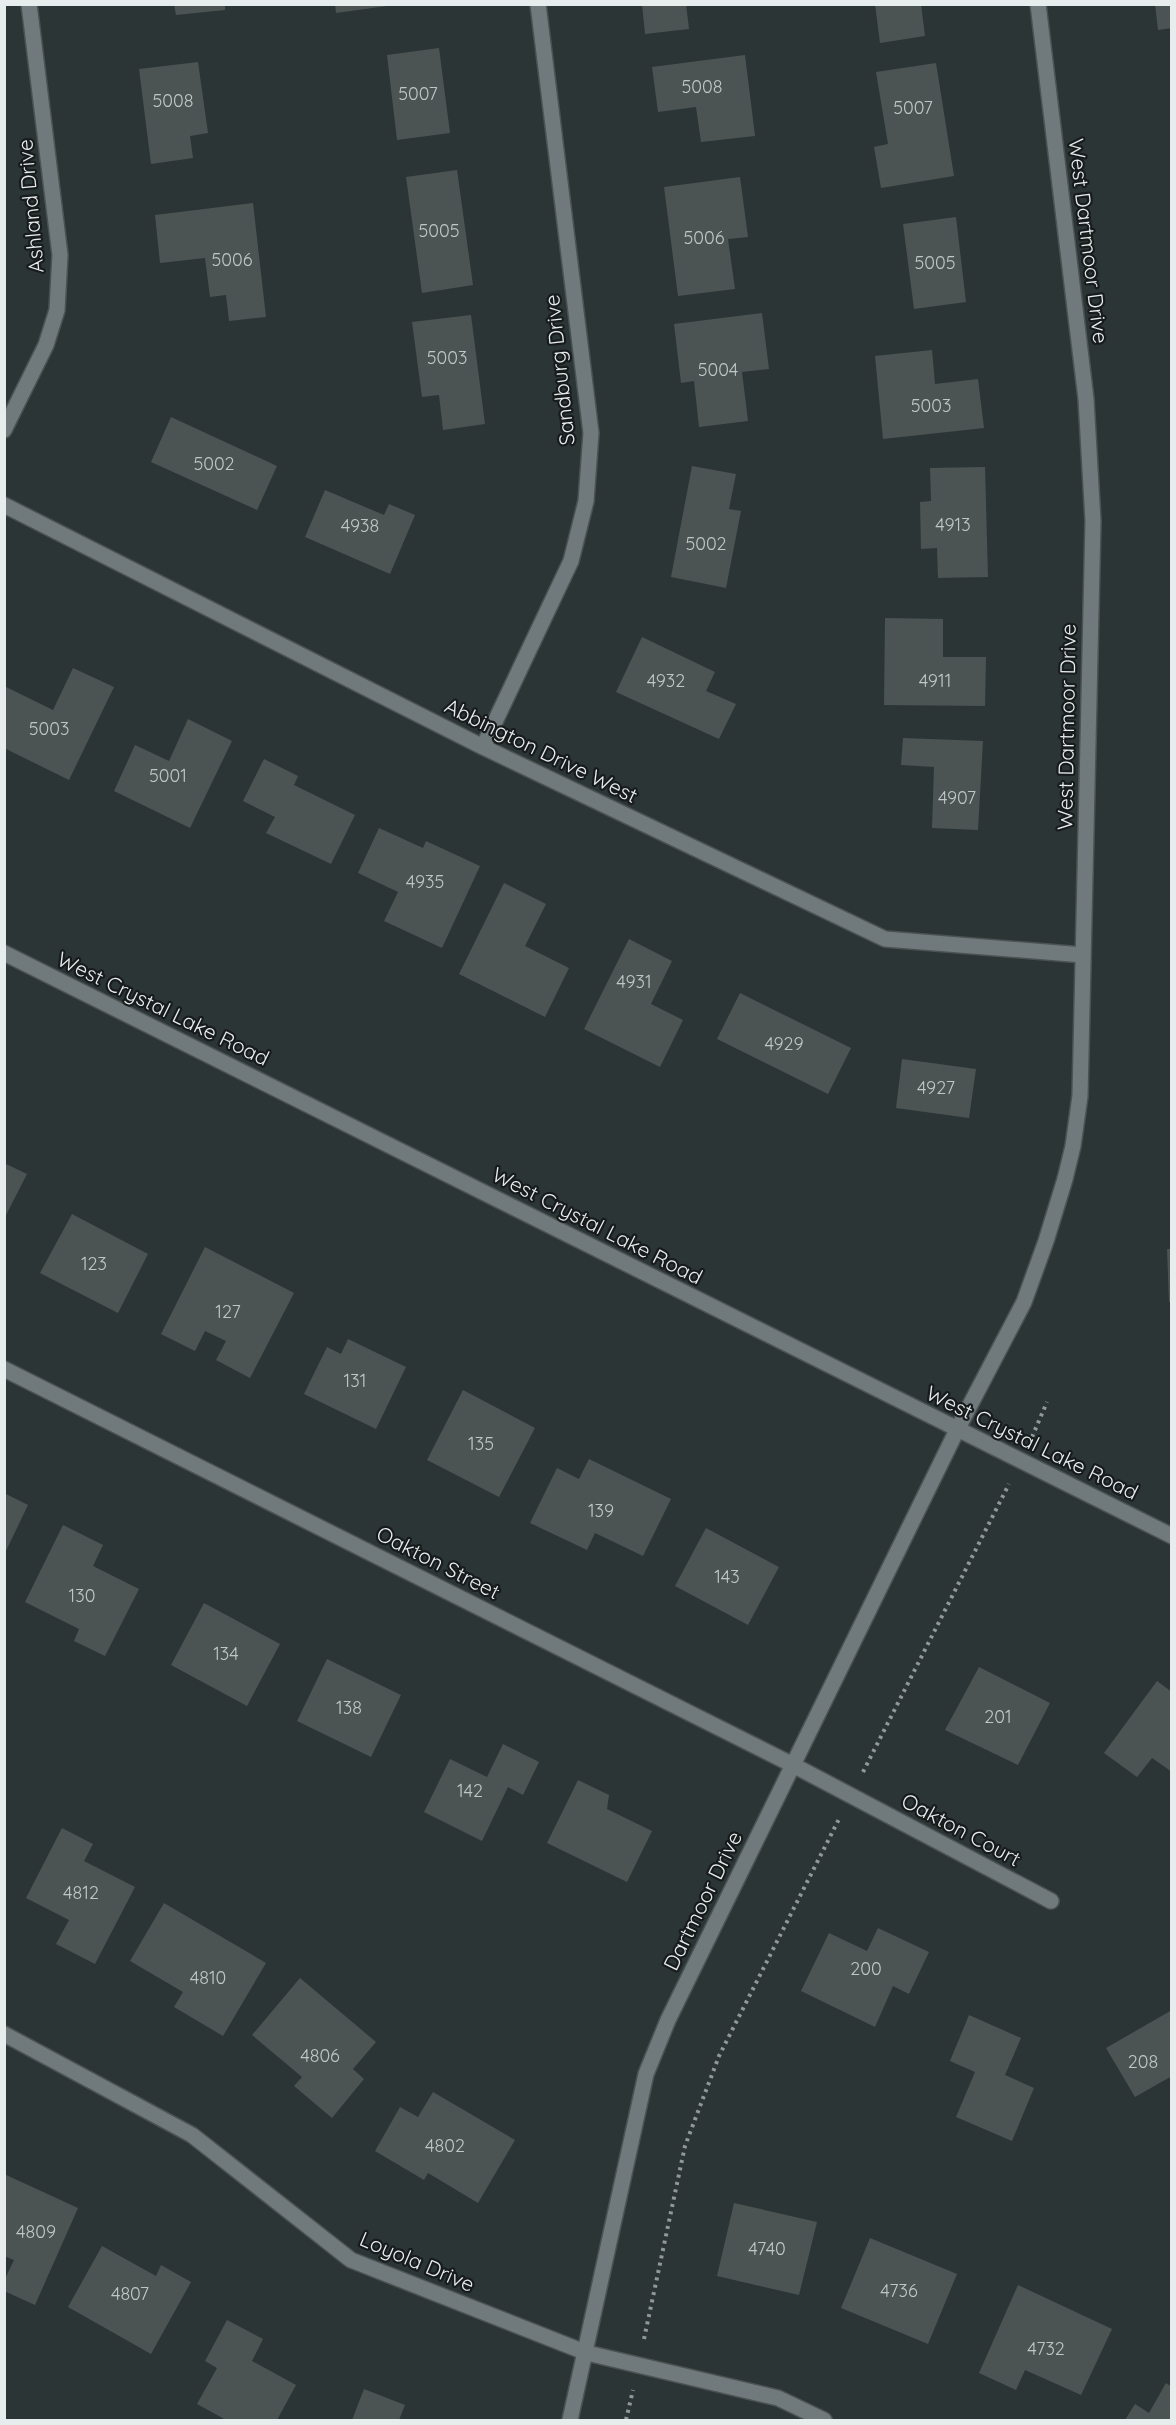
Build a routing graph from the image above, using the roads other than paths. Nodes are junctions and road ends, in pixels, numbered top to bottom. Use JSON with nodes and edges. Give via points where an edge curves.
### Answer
{"nodes":[{"id":1,"x":29,"y":4,"type":"edge"},
{"id":2,"x":538,"y":4,"type":"edge"},
{"id":3,"x":1038,"y":4,"type":"edge"},
{"id":4,"x":4,"y":430,"type":"edge"},
{"id":5,"x":4,"y":505,"type":"edge"},
{"id":6,"x":483,"y":747,"type":"junction"},
{"id":7,"x":4,"y":953,"type":"edge"},
{"id":8,"x":1083,"y":955,"type":"junction"},
{"id":9,"x":4,"y":1369,"type":"edge"},
{"id":10,"x":957,"y":1430,"type":"junction"},
{"id":11,"x":1172,"y":1536,"type":"edge"},
{"id":12,"x":793,"y":1765,"type":"junction"},
{"id":13,"x":851,"y":1796,"type":"joint"},
{"id":14,"x":1051,"y":1901,"type":"dead end"},
{"id":15,"x":4,"y":2034,"type":"edge"},
{"id":16,"x":587,"y":2353,"type":"junction"},
{"id":17,"x":570,"y":2421,"type":"edge"},
{"id":18,"x":824,"y":2421,"type":"edge"}],
"edges":[{"from":1,"to":4,"type":"street","name":"Ashland Drive","via":[[60,255],[57,310],[46,345]]},
{"from":2,"to":6,"type":"street","name":"Sandburg Drive","via":[[591,433],[586,501],[571,561]]},
{"from":3,"to":8,"type":"street","name":"West Dartmoor Drive","via":[[1092,466]]},
{"from":5,"to":6,"type":"street","name":"Abbington Drive West"},
{"from":6,"to":8,"type":"street","name":"Abbington Drive West","via":[[885,939]]},
{"from":7,"to":10,"type":"street","name":"West Crystal Lake Road"},
{"from":8,"to":10,"type":"street","name":"West Dartmoor Drive","via":[[1080,1096],[1065,1179],[1024,1302]]},
{"from":9,"to":12,"type":"street","name":"Oakton Street"},
{"from":10,"to":11,"type":"street","name":"West Crystal Lake Road"},
{"from":10,"to":12,"type":"street","name":"Dartmoor Drive"},
{"from":12,"to":13,"type":"street","name":"Oakton Street"},
{"from":12,"to":16,"type":"street","name":"Dartmoor Drive","via":[[668,2020],[646,2074]]},
{"from":13,"to":14,"type":"street","name":"Oakton Court"},
{"from":15,"to":16,"type":"street","name":"Loyola Drive","via":[[192,2135],[351,2260]]},
{"from":16,"to":17,"type":"street","name":"Dartmoor Drive"},
{"from":16,"to":18,"type":"street","name":"Loyola Drive","via":[[778,2398]]}]}
